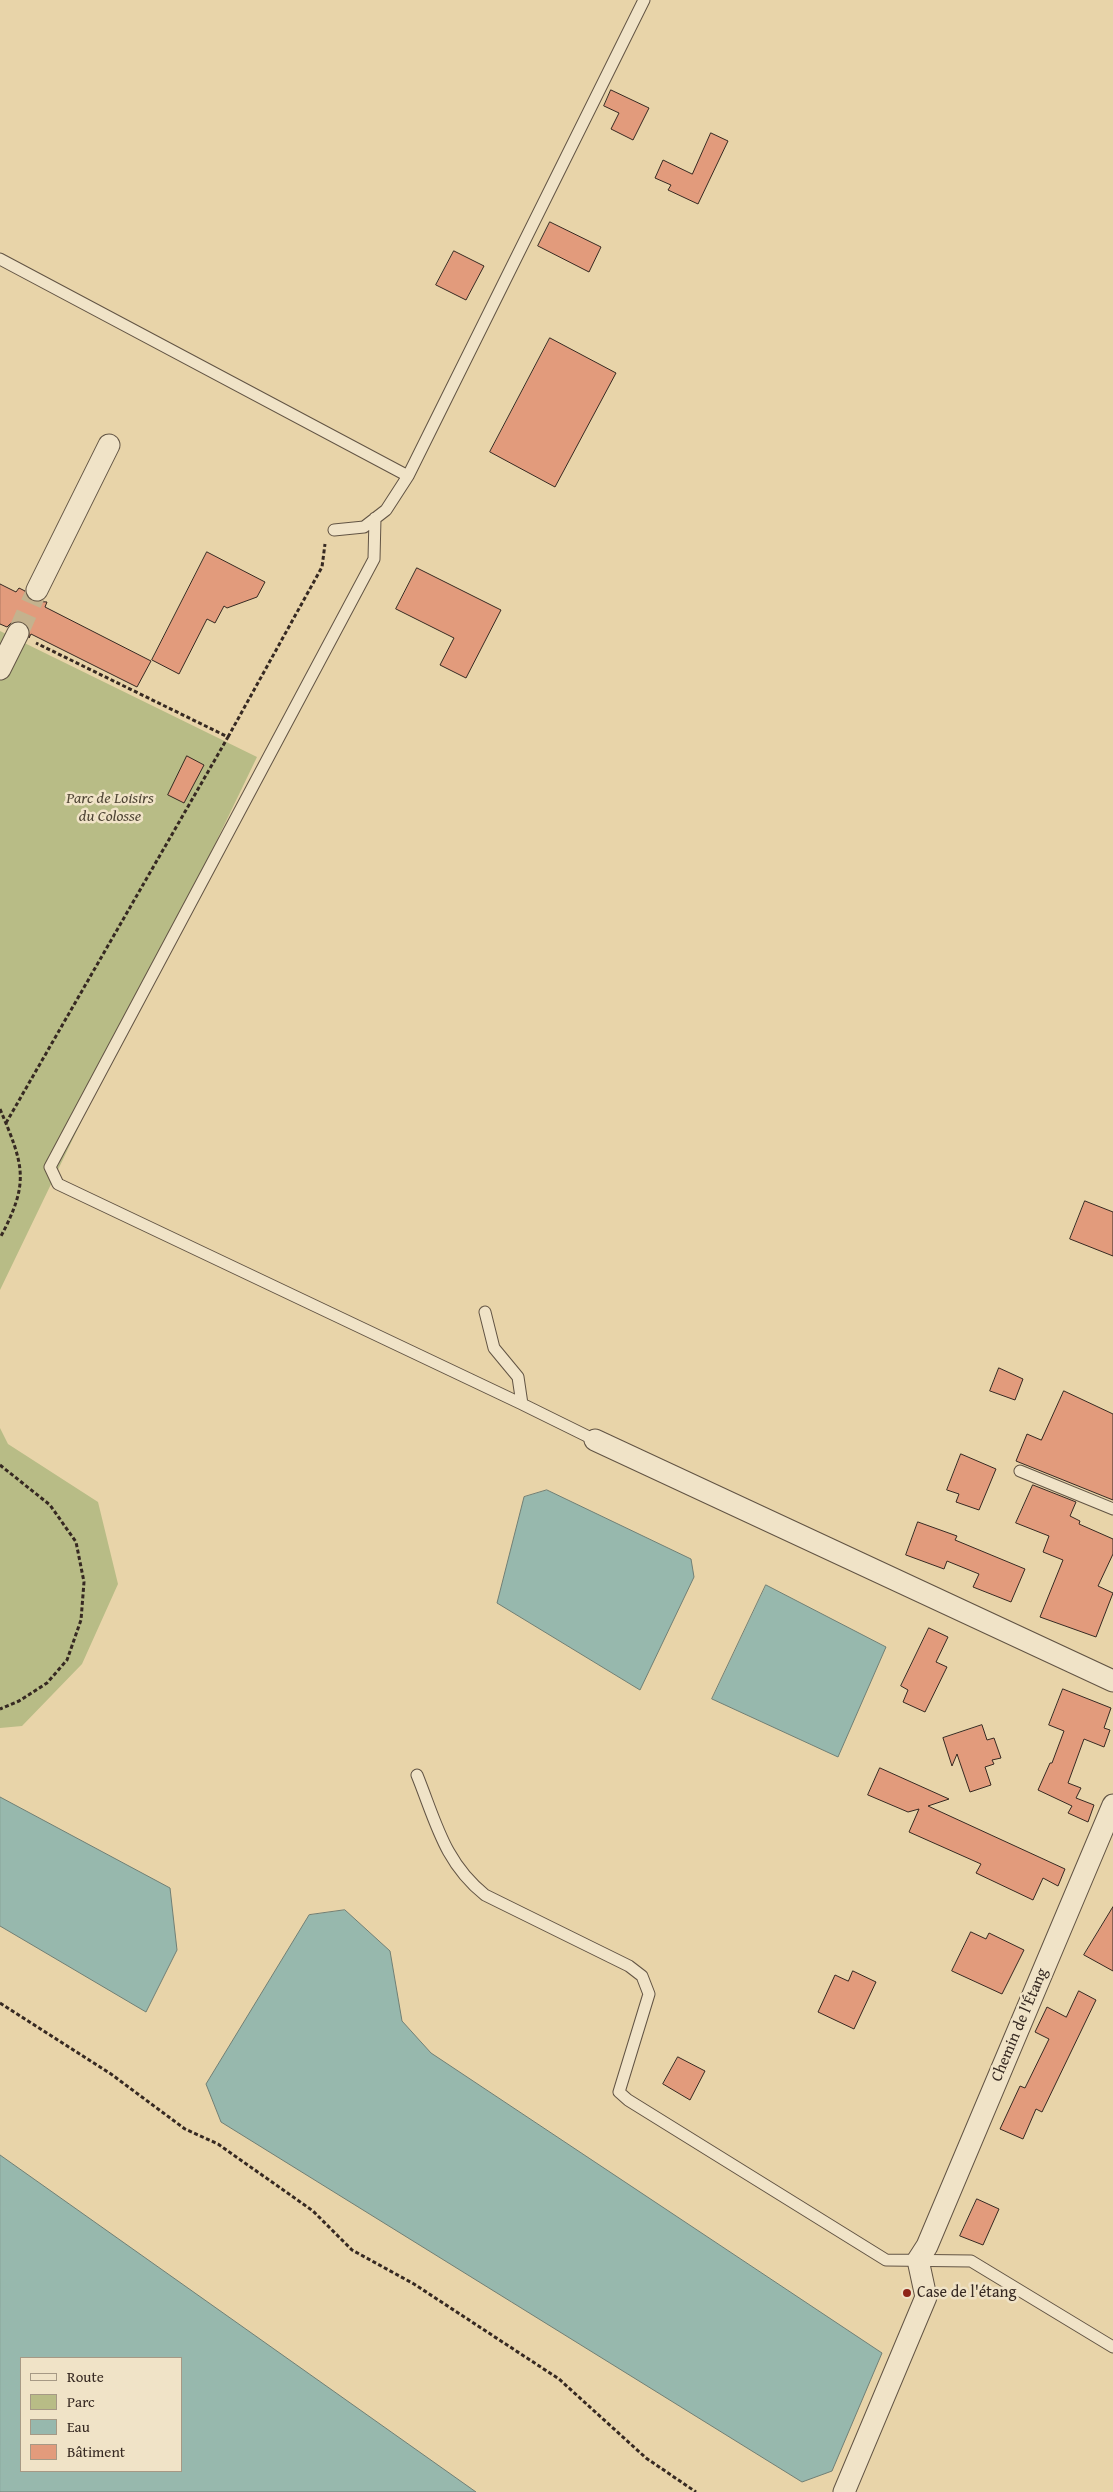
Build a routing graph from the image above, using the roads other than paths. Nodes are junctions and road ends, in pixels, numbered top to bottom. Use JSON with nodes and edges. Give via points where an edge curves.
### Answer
{"nodes":[{"id":1,"x":644,"y":0,"type":"edge"},
{"id":2,"x":0,"y":259,"type":"edge"},
{"id":3,"x":109,"y":445,"type":"dead end"},
{"id":4,"x":408,"y":476,"type":"junction"},
{"id":5,"x":375,"y":518,"type":"junction"},
{"id":6,"x":334,"y":530,"type":"dead end"},
{"id":7,"x":37,"y":590,"type":"tunnel mouth"},
{"id":8,"x":18,"y":634,"type":"tunnel mouth"},
{"id":9,"x":0,"y":669,"type":"edge"},
{"id":10,"x":485,"y":1312,"type":"dead end"},
{"id":11,"x":522,"y":1404,"type":"junction"},
{"id":12,"x":595,"y":1440,"type":"joint"},
{"id":13,"x":1020,"y":1471,"type":"dead end"},
{"id":14,"x":1113,"y":1509,"type":"edge"},
{"id":15,"x":1113,"y":1681,"type":"edge"},
{"id":16,"x":417,"y":1775,"type":"dead end"},
{"id":17,"x":1113,"y":1805,"type":"edge"},
{"id":18,"x":922,"y":2253,"type":"junction"},
{"id":19,"x":1113,"y":2346,"type":"edge"},
{"id":20,"x":844,"y":2492,"type":"edge"}],
"edges":[{"from":1,"to":4,"type":"lane"},
{"from":2,"to":4,"type":"lane"},
{"from":3,"to":7,"type":"street"},
{"from":4,"to":5,"type":"lane","via":[[386,510]]},
{"from":5,"to":6,"type":"lane","via":[[364,527]]},
{"from":5,"to":11,"type":"lane","via":[[374,559],[50,1167],[58,1184]]},
{"from":8,"to":9,"type":"street"},
{"from":10,"to":11,"type":"lane","via":[[494,1348],[518,1377]]},
{"from":11,"to":12,"type":"lane"},
{"from":12,"to":15,"type":"street"},
{"from":13,"to":14,"type":"lane"},
{"from":16,"to":18,"type":"lane","via":[[448,1854],[468,1881],[485,1895],[629,1966],[642,1976],[648,1994],[619,2092],[886,2260]]},
{"from":17,"to":18,"type":"street","name":"Chemin de l'Étang"},
{"from":18,"to":19,"type":"lane","via":[[972,2261]]},
{"from":18,"to":20,"type":"street","via":[[926,2297]]}]}
